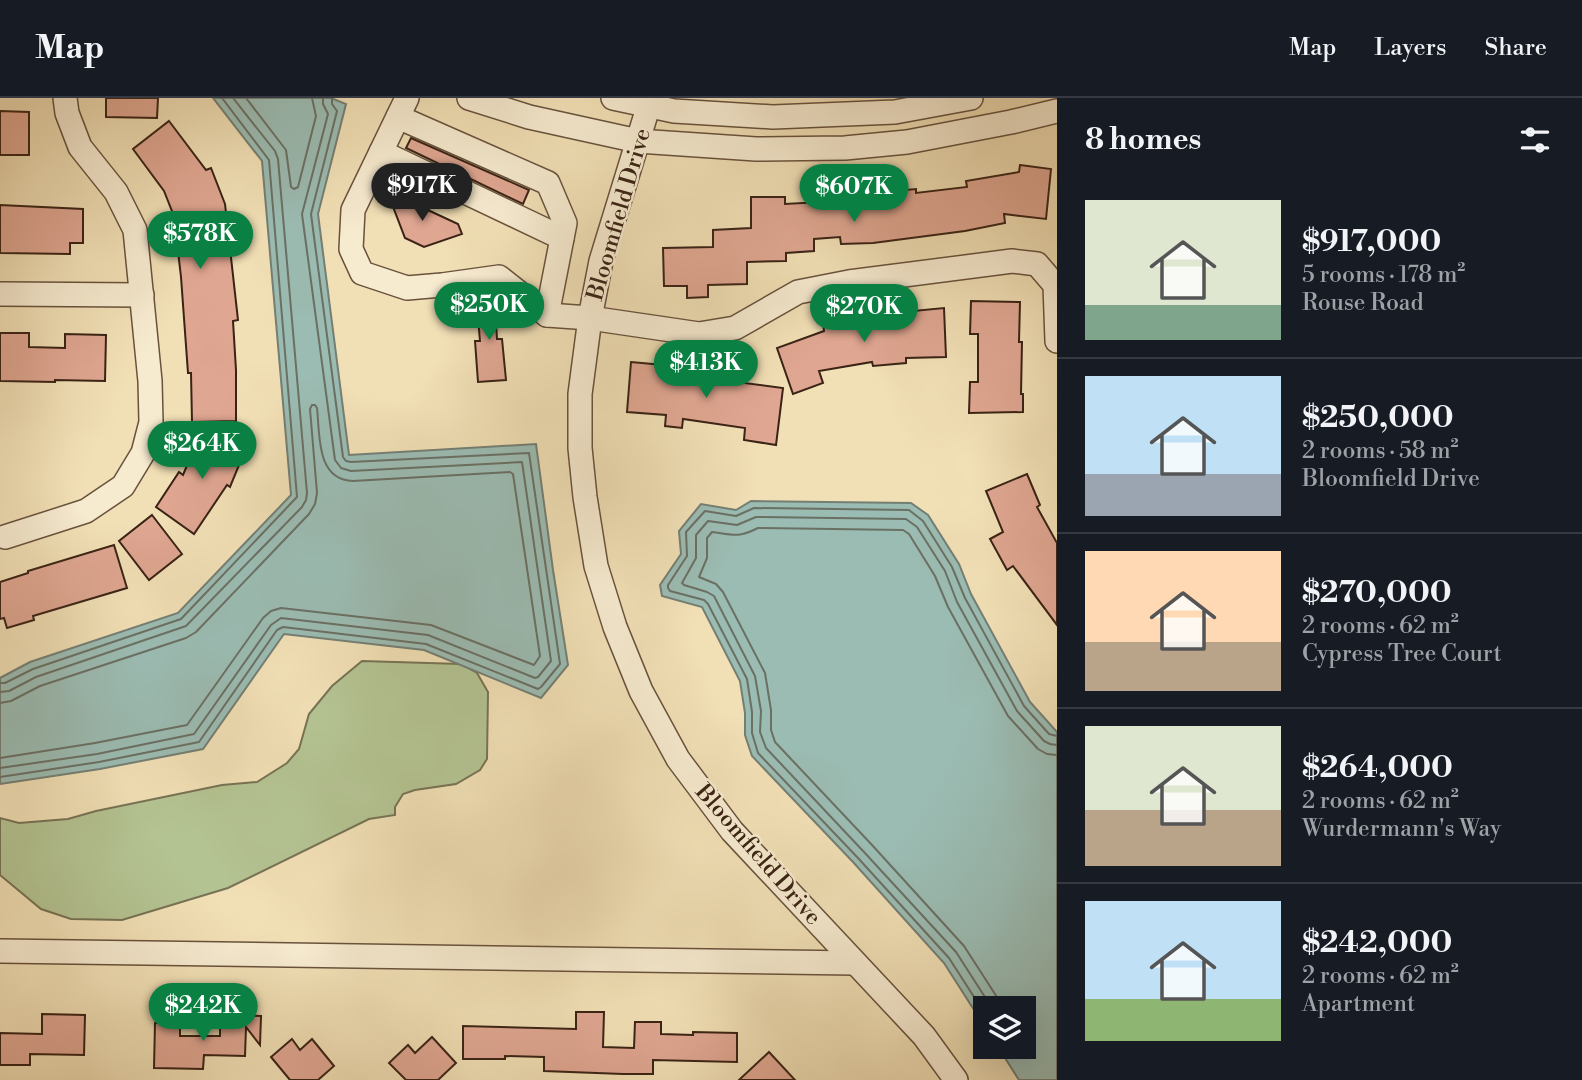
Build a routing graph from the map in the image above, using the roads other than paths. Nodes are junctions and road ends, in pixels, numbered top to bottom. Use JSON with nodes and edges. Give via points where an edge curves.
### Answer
{"nodes":[{"id":1,"x":65,"y":98,"type":"edge"},
{"id":2,"x":469,"y":98,"type":"edge"},
{"id":3,"x":612,"y":98,"type":"edge"},
{"id":4,"x":971,"y":98,"type":"edge"},
{"id":5,"x":650,"y":102,"type":"edge"},
{"id":6,"x":402,"y":107,"type":"edge"},
{"id":7,"x":1057,"y":111,"type":"edge"},
{"id":8,"x":638,"y":141,"type":"junction"},
{"id":9,"x":380,"y":152,"type":"junction"},
{"id":10,"x":562,"y":238,"type":"junction"},
{"id":11,"x":0,"y":294,"type":"edge"},
{"id":12,"x":142,"y":295,"type":"junction"},
{"id":13,"x":547,"y":315,"type":"junction"},
{"id":14,"x":590,"y":318,"type":"junction"},
{"id":15,"x":1057,"y":341,"type":"edge"},
{"id":16,"x":5,"y":537,"type":"dead end"},
{"id":17,"x":0,"y":951,"type":"edge"},
{"id":18,"x":855,"y":963,"type":"junction"},
{"id":19,"x":956,"y":1080,"type":"edge"}],
"edges":[{"from":1,"to":12,"type":"street","via":[[66,114],[80,147],[116,192],[135,230]]},
{"from":2,"to":8,"type":"street","via":[[529,117]]},
{"from":3,"to":5,"type":"street"},
{"from":4,"to":5,"type":"street","via":[[895,112],[773,117],[674,111]]},
{"from":5,"to":8,"type":"street","name":"Bloomfield Drive"},
{"from":6,"to":9,"type":"street"},
{"from":6,"to":10,"type":"street","via":[[548,183],[565,223]]},
{"from":7,"to":8,"type":"street","via":[[907,142],[845,148],[756,149]]},
{"from":8,"to":14,"type":"street","name":"Bloomfield Drive","via":[[601,261]]},
{"from":9,"to":10,"type":"street"},
{"from":9,"to":13,"type":"street","via":[[353,210],[351,248],[362,273],[407,288],[499,277]]},
{"from":10,"to":13,"type":"street"},
{"from":11,"to":12,"type":"street"},
{"from":12,"to":16,"type":"street","via":[[151,422],[143,453],[123,486],[86,512]]},
{"from":13,"to":14,"type":"street"},
{"from":14,"to":15,"type":"street","via":[[699,334],[735,328],[798,292],[1013,261],[1037,264],[1055,285]]},
{"from":14,"to":18,"type":"street","name":"Bloomfield Drive","via":[[580,394],[585,497],[596,566],[640,691],[678,759],[733,831]]},
{"from":17,"to":18,"type":"street"},
{"from":18,"to":19,"type":"street","name":"Bloomfield Drive","via":[[924,1036]]}]}
